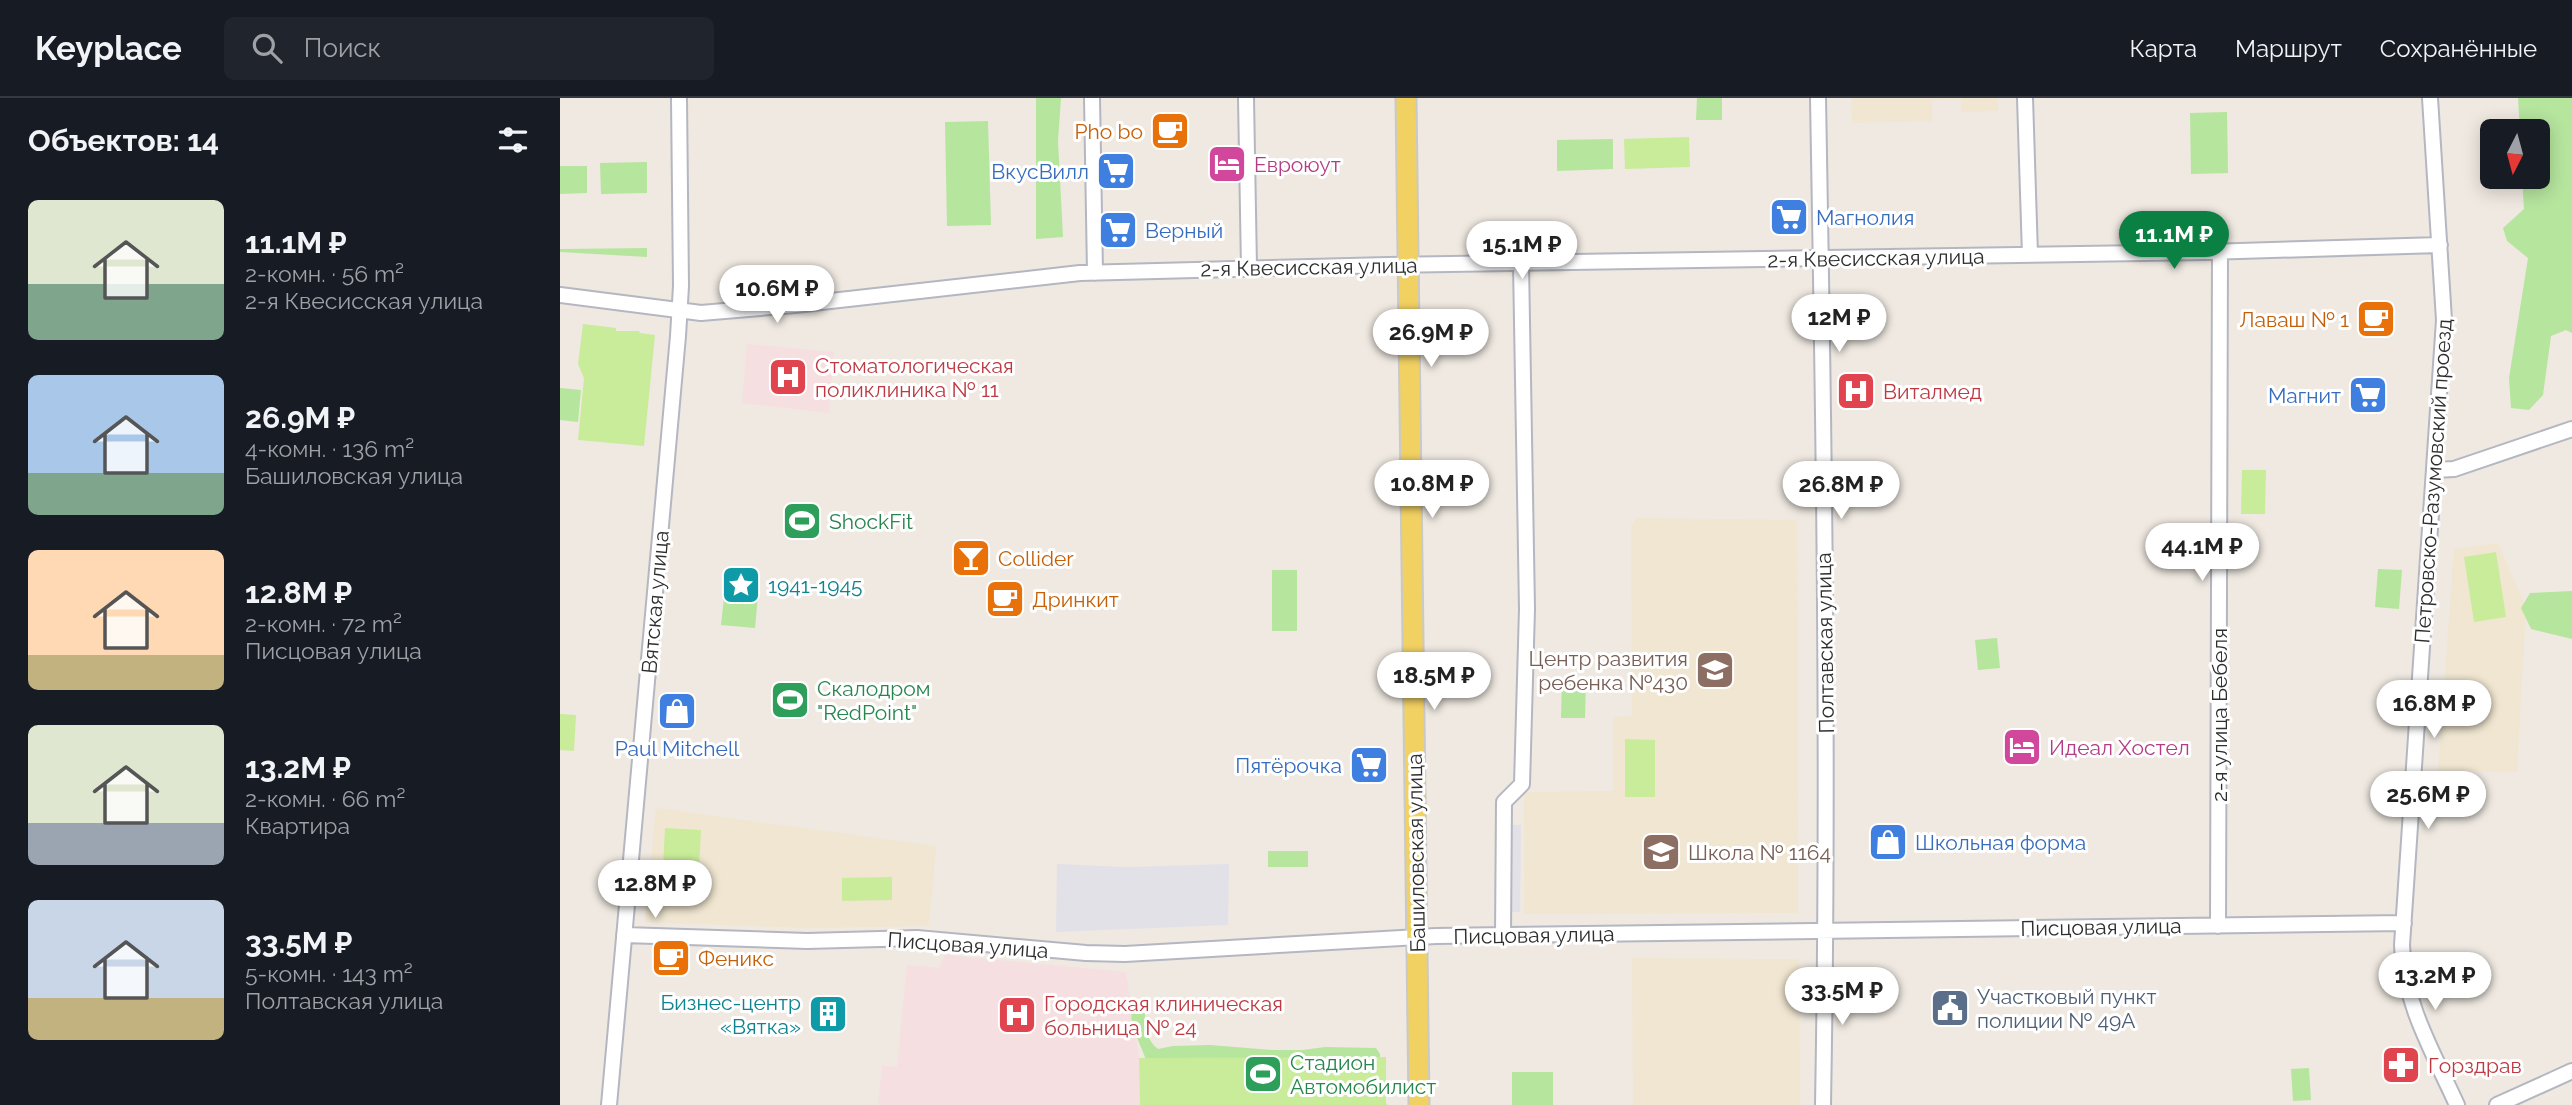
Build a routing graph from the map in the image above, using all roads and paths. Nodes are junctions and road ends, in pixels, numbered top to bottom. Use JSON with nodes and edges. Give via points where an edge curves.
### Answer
{"nodes":[{"id":1,"x":679,"y":98,"type":"edge"},
{"id":2,"x":1092,"y":98,"type":"edge"},
{"id":3,"x":1246,"y":98,"type":"edge"},
{"id":4,"x":1406,"y":98,"type":"edge"},
{"id":5,"x":1818,"y":98,"type":"edge"},
{"id":6,"x":2025,"y":98,"type":"edge"},
{"id":7,"x":2430,"y":98,"type":"edge"},
{"id":8,"x":2440,"y":244,"type":"junction"},
{"id":9,"x":2220,"y":252,"type":"junction"},
{"id":10,"x":2030,"y":255,"type":"junction"},
{"id":11,"x":1821,"y":259,"type":"junction"},
{"id":12,"x":1521,"y":264,"type":"junction"},
{"id":13,"x":1409,"y":265,"type":"junction"},
{"id":14,"x":1249,"y":268,"type":"junction"},
{"id":15,"x":1095,"y":273,"type":"junction"},
{"id":16,"x":560,"y":295,"type":"edge"},
{"id":17,"x":679,"y":312,"type":"junction"},
{"id":18,"x":2572,"y":429,"type":"edge"},
{"id":19,"x":2435,"y":470,"type":"junction"},
{"id":20,"x":2404,"y":923,"type":"junction"},
{"id":21,"x":2218,"y":926,"type":"junction"},
{"id":22,"x":1826,"y":930,"type":"junction"},
{"id":23,"x":624,"y":935,"type":"junction"},
{"id":24,"x":1503,"y":936,"type":"junction"},
{"id":25,"x":1418,"y":937,"type":"junction"},
{"id":26,"x":2572,"y":1071,"type":"edge"},
{"id":27,"x":609,"y":1105,"type":"edge"},
{"id":28,"x":1419,"y":1105,"type":"edge"},
{"id":29,"x":1823,"y":1105,"type":"edge"},
{"id":30,"x":2457,"y":1105,"type":"edge"},
{"id":31,"x":2497,"y":1105,"type":"edge"}],
"edges":[{"from":1,"to":17,"type":"street","name":"Вятская улица"},
{"from":2,"to":15,"type":"street"},
{"from":3,"to":14,"type":"street"},
{"from":4,"to":13,"type":"main road","name":"Башиловская улица"},
{"from":5,"to":11,"type":"street","name":"Полтавская улица"},
{"from":6,"to":10,"type":"street"},
{"from":7,"to":8,"type":"street","name":"Петровско-Разумовский проезд"},
{"from":8,"to":9,"type":"street","name":"2-я Квесисская улица"},
{"from":8,"to":19,"type":"street","name":"Петровско-Разумовский проезд","via":[[2444,320]]},
{"from":9,"to":10,"type":"street","name":"2-я Квесисская улица"},
{"from":9,"to":21,"type":"street","name":"2-я улица Бебеля"},
{"from":10,"to":11,"type":"street","name":"2-я Квесисская улица"},
{"from":11,"to":12,"type":"street","name":"2-я Квесисская улица"},
{"from":11,"to":22,"type":"street","name":"Полтавская улица"},
{"from":12,"to":13,"type":"street","name":"2-я Квесисская улица"},
{"from":12,"to":24,"type":"street","via":[[1527,622],[1522,784],[1504,802]]},
{"from":13,"to":14,"type":"street","name":"2-я Квесисская улица"},
{"from":13,"to":25,"type":"main road","name":"Башиловская улица"},
{"from":14,"to":15,"type":"street","name":"2-я Квесисская улица"},
{"from":15,"to":17,"type":"street","name":"2-я Квесисская улица","via":[[768,308]]},
{"from":16,"to":17,"type":"street","name":"2-я Квесисская улица"},
{"from":17,"to":23,"type":"street","name":"Вятская улица"},
{"from":18,"to":19,"type":"street","via":[[2454,469]]},
{"from":19,"to":20,"type":"street","name":"Петровско-Разумовский проезд"},
{"from":20,"to":21,"type":"street","name":"Писцовая улица"},
{"from":20,"to":30,"type":"street","name":"Петровско-Разумовский проезд","via":[[2406,988]]},
{"from":21,"to":22,"type":"street","name":"Писцовая улица"},
{"from":22,"to":24,"type":"street","name":"Писцовая улица"},
{"from":22,"to":29,"type":"street","name":"Полтавская улица"},
{"from":23,"to":25,"type":"street","name":"Писцовая улица","via":[[807,942],[916,939],[1125,954]]},
{"from":23,"to":27,"type":"street","name":"Вятская улица"},
{"from":24,"to":25,"type":"street","name":"Писцовая улица"},
{"from":25,"to":28,"type":"main road","name":"Башиловская улица"},
{"from":26,"to":31,"type":"street"}]}
